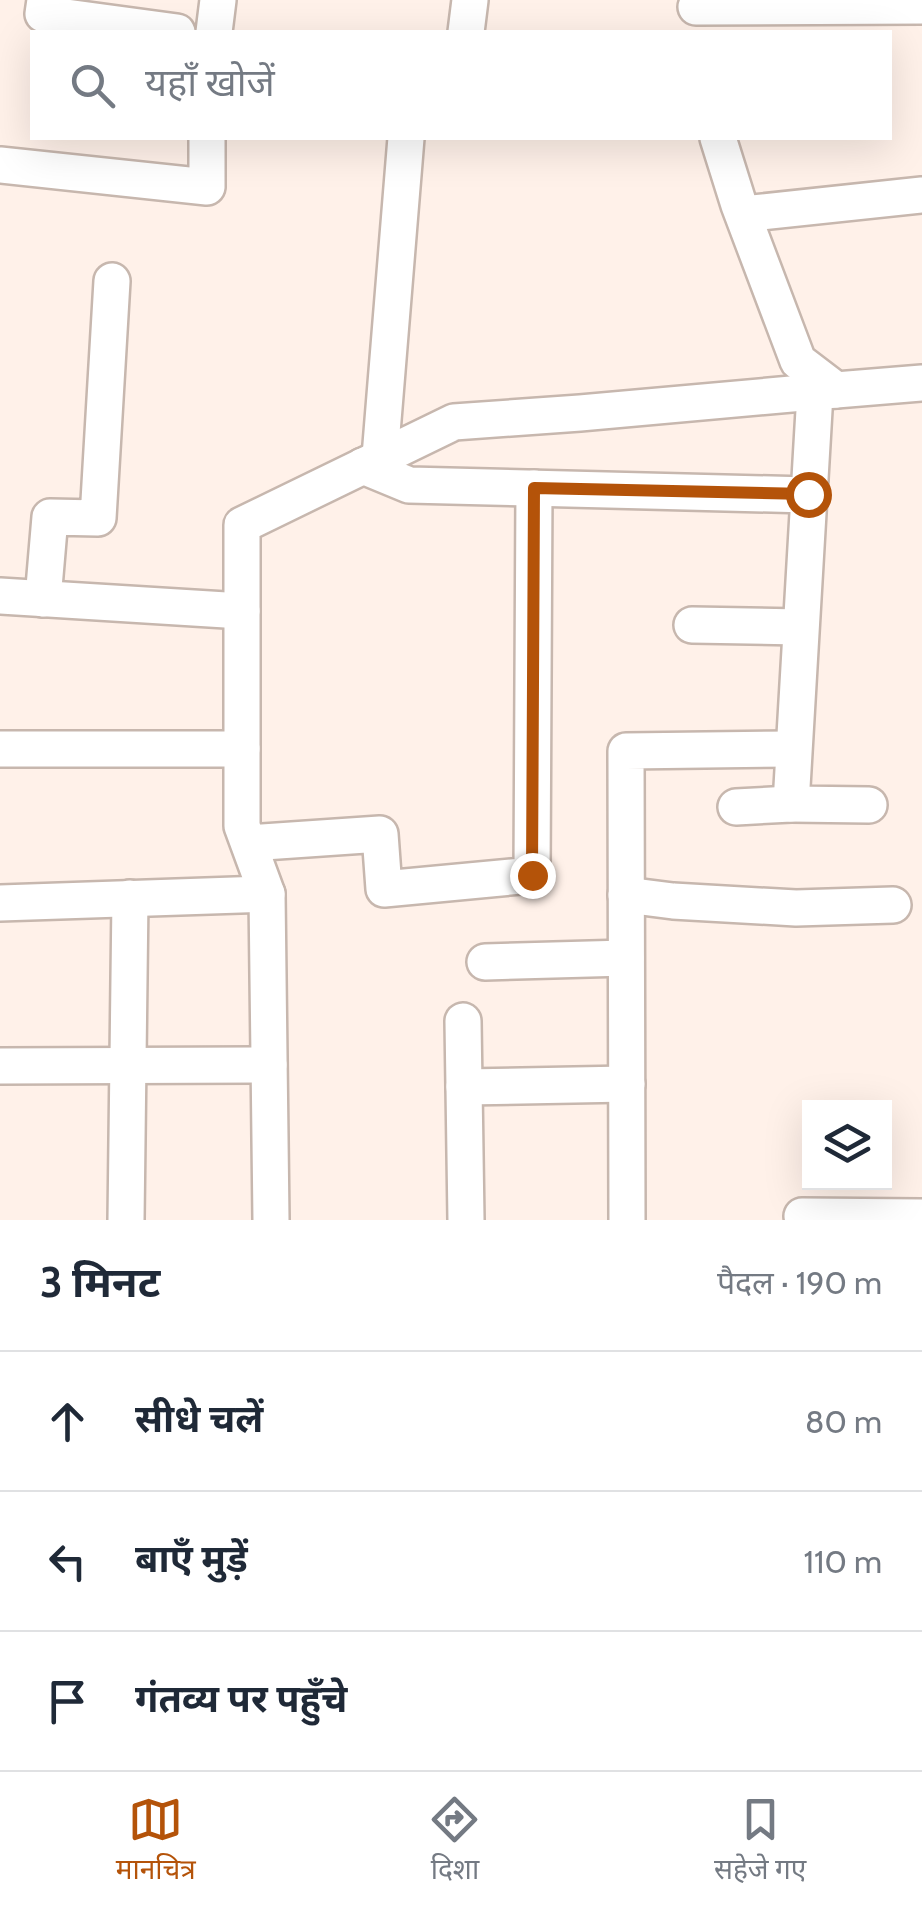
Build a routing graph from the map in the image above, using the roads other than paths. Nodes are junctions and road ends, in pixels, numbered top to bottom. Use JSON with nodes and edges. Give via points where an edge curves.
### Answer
{"nodes":[{"id":1,"x":45,"y":0,"type":"edge"},
{"id":2,"x":218,"y":0,"type":"edge"},
{"id":3,"x":470,"y":0,"type":"edge"},
{"id":4,"x":922,"y":6,"type":"edge"},
{"id":5,"x":696,"y":13,"type":"edge"},
{"id":6,"x":162,"y":30,"type":"edge"},
{"id":7,"x":214,"y":30,"type":"edge"},
{"id":8,"x":466,"y":30,"type":"edge"},
{"id":9,"x":207,"y":140,"type":"edge"},
{"id":10,"x":406,"y":140,"type":"edge"},
{"id":11,"x":719,"y":140,"type":"edge"},
{"id":12,"x":0,"y":165,"type":"edge"},
{"id":13,"x":922,"y":195,"type":"edge"},
{"id":14,"x":743,"y":214,"type":"junction"},
{"id":15,"x":112,"y":282,"type":"dead end"},
{"id":16,"x":922,"y":382,"type":"edge"},
{"id":17,"x":826,"y":391,"type":"junction"},
{"id":18,"x":371,"y":461,"type":"junction"},
{"id":19,"x":534,"y":488,"type":"junction"},
{"id":20,"x":808,"y":494,"type":"junction"},
{"id":21,"x":0,"y":596,"type":"edge"},
{"id":22,"x":44,"y":599,"type":"junction"},
{"id":23,"x":242,"y":611,"type":"junction"},
{"id":24,"x":692,"y":625,"type":"dead end"},
{"id":25,"x":800,"y":627,"type":"junction"},
{"id":26,"x":0,"y":749,"type":"edge"},
{"id":27,"x":793,"y":749,"type":"junction"},
{"id":28,"x":242,"y":750,"type":"junction"},
{"id":29,"x":791,"y":804,"type":"junction"},
{"id":30,"x":868,"y":805,"type":"dead end"},
{"id":31,"x":736,"y":807,"type":"dead end"},
{"id":32,"x":249,"y":843,"type":"junction"},
{"id":33,"x":266,"y":894,"type":"junction"},
{"id":34,"x":626,"y":895,"type":"junction"},
{"id":35,"x":130,"y":898,"type":"junction"},
{"id":36,"x":0,"y":903,"type":"edge"},
{"id":37,"x":893,"y":904,"type":"dead end"},
{"id":38,"x":626,"y":958,"type":"junction"},
{"id":39,"x":485,"y":962,"type":"dead end"},
{"id":40,"x":464,"y":1022,"type":"dead end"},
{"id":41,"x":269,"y":1065,"type":"junction"},
{"id":42,"x":0,"y":1066,"type":"edge"},
{"id":43,"x":128,"y":1066,"type":"junction"},
{"id":44,"x":626,"y":1084,"type":"junction"},
{"id":45,"x":464,"y":1087,"type":"junction"},
{"id":46,"x":802,"y":1216,"type":"dead end"},
{"id":47,"x":922,"y":1217,"type":"edge"},
{"id":48,"x":126,"y":1220,"type":"edge"},
{"id":49,"x":271,"y":1220,"type":"edge"},
{"id":50,"x":466,"y":1220,"type":"edge"},
{"id":51,"x":627,"y":1220,"type":"edge"}],
"edges":[{"from":1,"to":6,"type":"street","via":[[43,14]]},
{"from":2,"to":7,"type":"street"},
{"from":3,"to":8,"type":"street"},
{"from":4,"to":5,"type":"street"},
{"from":9,"to":12,"type":"street","via":[[208,187]]},
{"from":10,"to":18,"type":"street"},
{"from":11,"to":14,"type":"street"},
{"from":13,"to":14,"type":"street"},
{"from":14,"to":17,"type":"street","via":[[798,361]]},
{"from":15,"to":22,"type":"street","via":[[98,518],[50,517]]},
{"from":16,"to":17,"type":"street"},
{"from":17,"to":18,"type":"street","via":[[454,422]]},
{"from":17,"to":20,"type":"street"},
{"from":18,"to":19,"type":"street","via":[[409,485]]},
{"from":18,"to":23,"type":"street","via":[[242,525]]},
{"from":19,"to":20,"type":"street"},
{"from":19,"to":32,"type":"street","via":[[532,875],[384,888],[380,834]]},
{"from":20,"to":25,"type":"street"},
{"from":21,"to":22,"type":"street"},
{"from":22,"to":23,"type":"street"},
{"from":23,"to":28,"type":"street"},
{"from":24,"to":25,"type":"street"},
{"from":25,"to":27,"type":"street"},
{"from":26,"to":28,"type":"street"},
{"from":27,"to":29,"type":"street"},
{"from":27,"to":34,"type":"street","via":[[626,751]]},
{"from":28,"to":32,"type":"street","via":[[242,826]]},
{"from":29,"to":30,"type":"street"},
{"from":29,"to":31,"type":"street"},
{"from":32,"to":33,"type":"street"},
{"from":33,"to":35,"type":"street"},
{"from":33,"to":41,"type":"street"},
{"from":34,"to":37,"type":"street","via":[[796,908]]},
{"from":34,"to":38,"type":"street"},
{"from":35,"to":36,"type":"street"},
{"from":35,"to":43,"type":"street"},
{"from":38,"to":39,"type":"street"},
{"from":38,"to":44,"type":"street"},
{"from":40,"to":45,"type":"street"},
{"from":41,"to":43,"type":"street"},
{"from":41,"to":49,"type":"street"},
{"from":42,"to":43,"type":"street"},
{"from":43,"to":48,"type":"street"},
{"from":44,"to":45,"type":"street"},
{"from":44,"to":51,"type":"street"},
{"from":45,"to":50,"type":"street"},
{"from":46,"to":47,"type":"street"}]}
